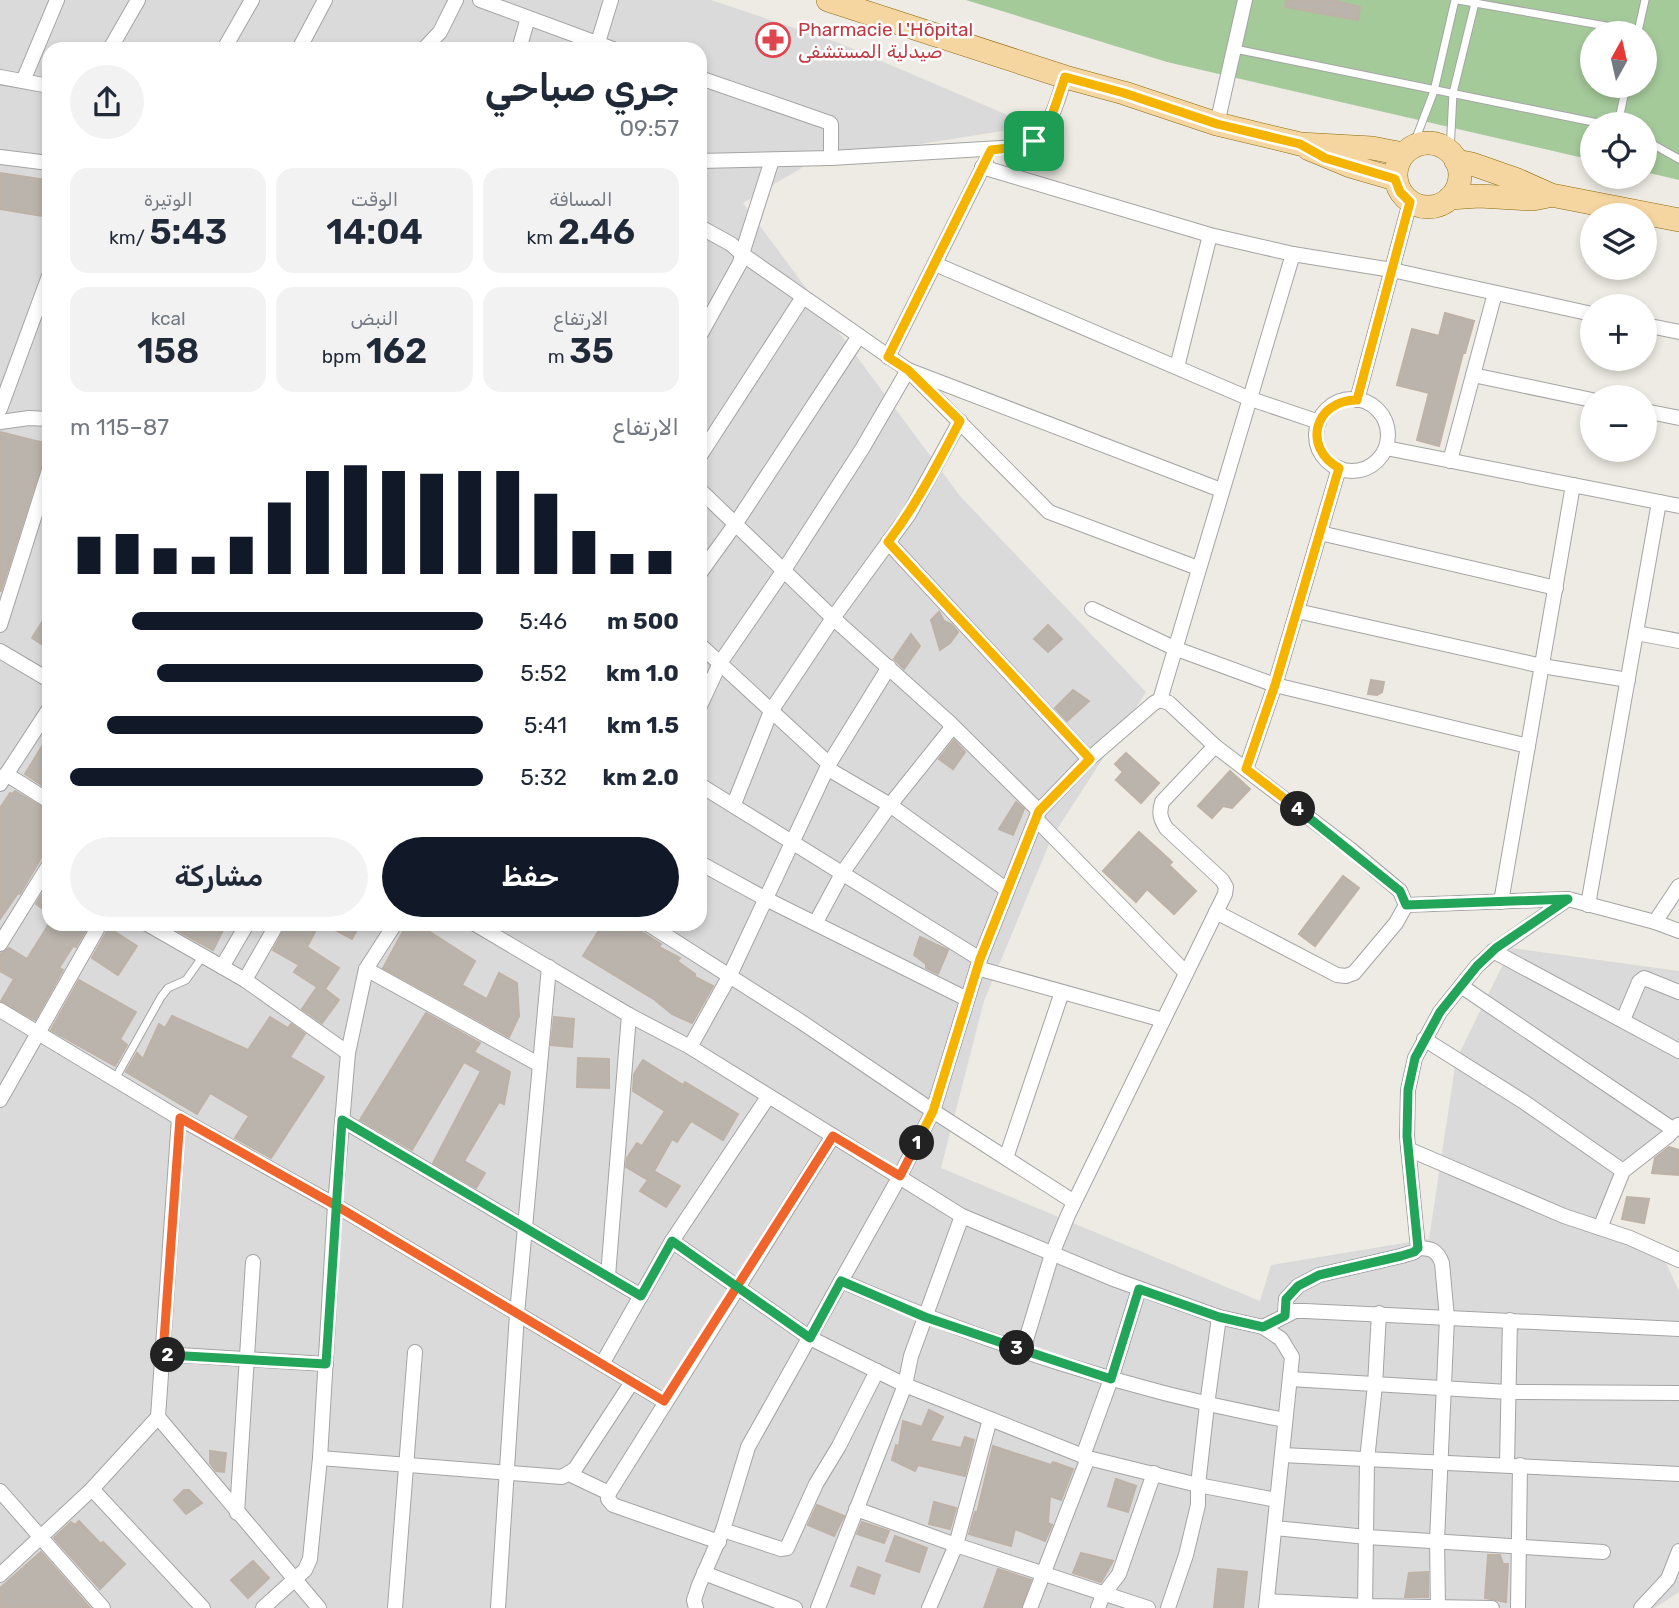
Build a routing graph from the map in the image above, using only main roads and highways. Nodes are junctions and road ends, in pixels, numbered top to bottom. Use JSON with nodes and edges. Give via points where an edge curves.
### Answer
{"nodes":[{"id":1,"x":828,"y":0,"type":"edge"},
{"id":2,"x":1300,"y":144,"type":"junction"},
{"id":3,"x":1408,"y":150,"type":"junction"},
{"id":4,"x":1453,"y":156,"type":"junction"},
{"id":5,"x":1395,"y":179,"type":"junction"},
{"id":6,"x":1551,"y":195,"type":"junction"},
{"id":7,"x":1450,"y":198,"type":"junction"},
{"id":8,"x":1679,"y":220,"type":"edge"}],
"edges":[{"from":1,"to":2,"type":"main road","via":[[1217,124]]},
{"from":2,"to":3,"type":"main road"},
{"from":2,"to":5,"type":"main road","via":[[1325,158]]},
{"from":3,"to":4,"type":"main road","via":[[1426,143]]},
{"from":3,"to":5,"type":"main road","via":[[1396,165]]},
{"from":4,"to":6,"type":"main road"},
{"from":4,"to":7,"type":"main road","via":[[1460,174]]},
{"from":5,"to":7,"type":"main road","via":[[1410,202],[1424,207],[1438,206]]},
{"from":6,"to":7,"type":"main road"},
{"from":6,"to":8,"type":"main road"}]}
